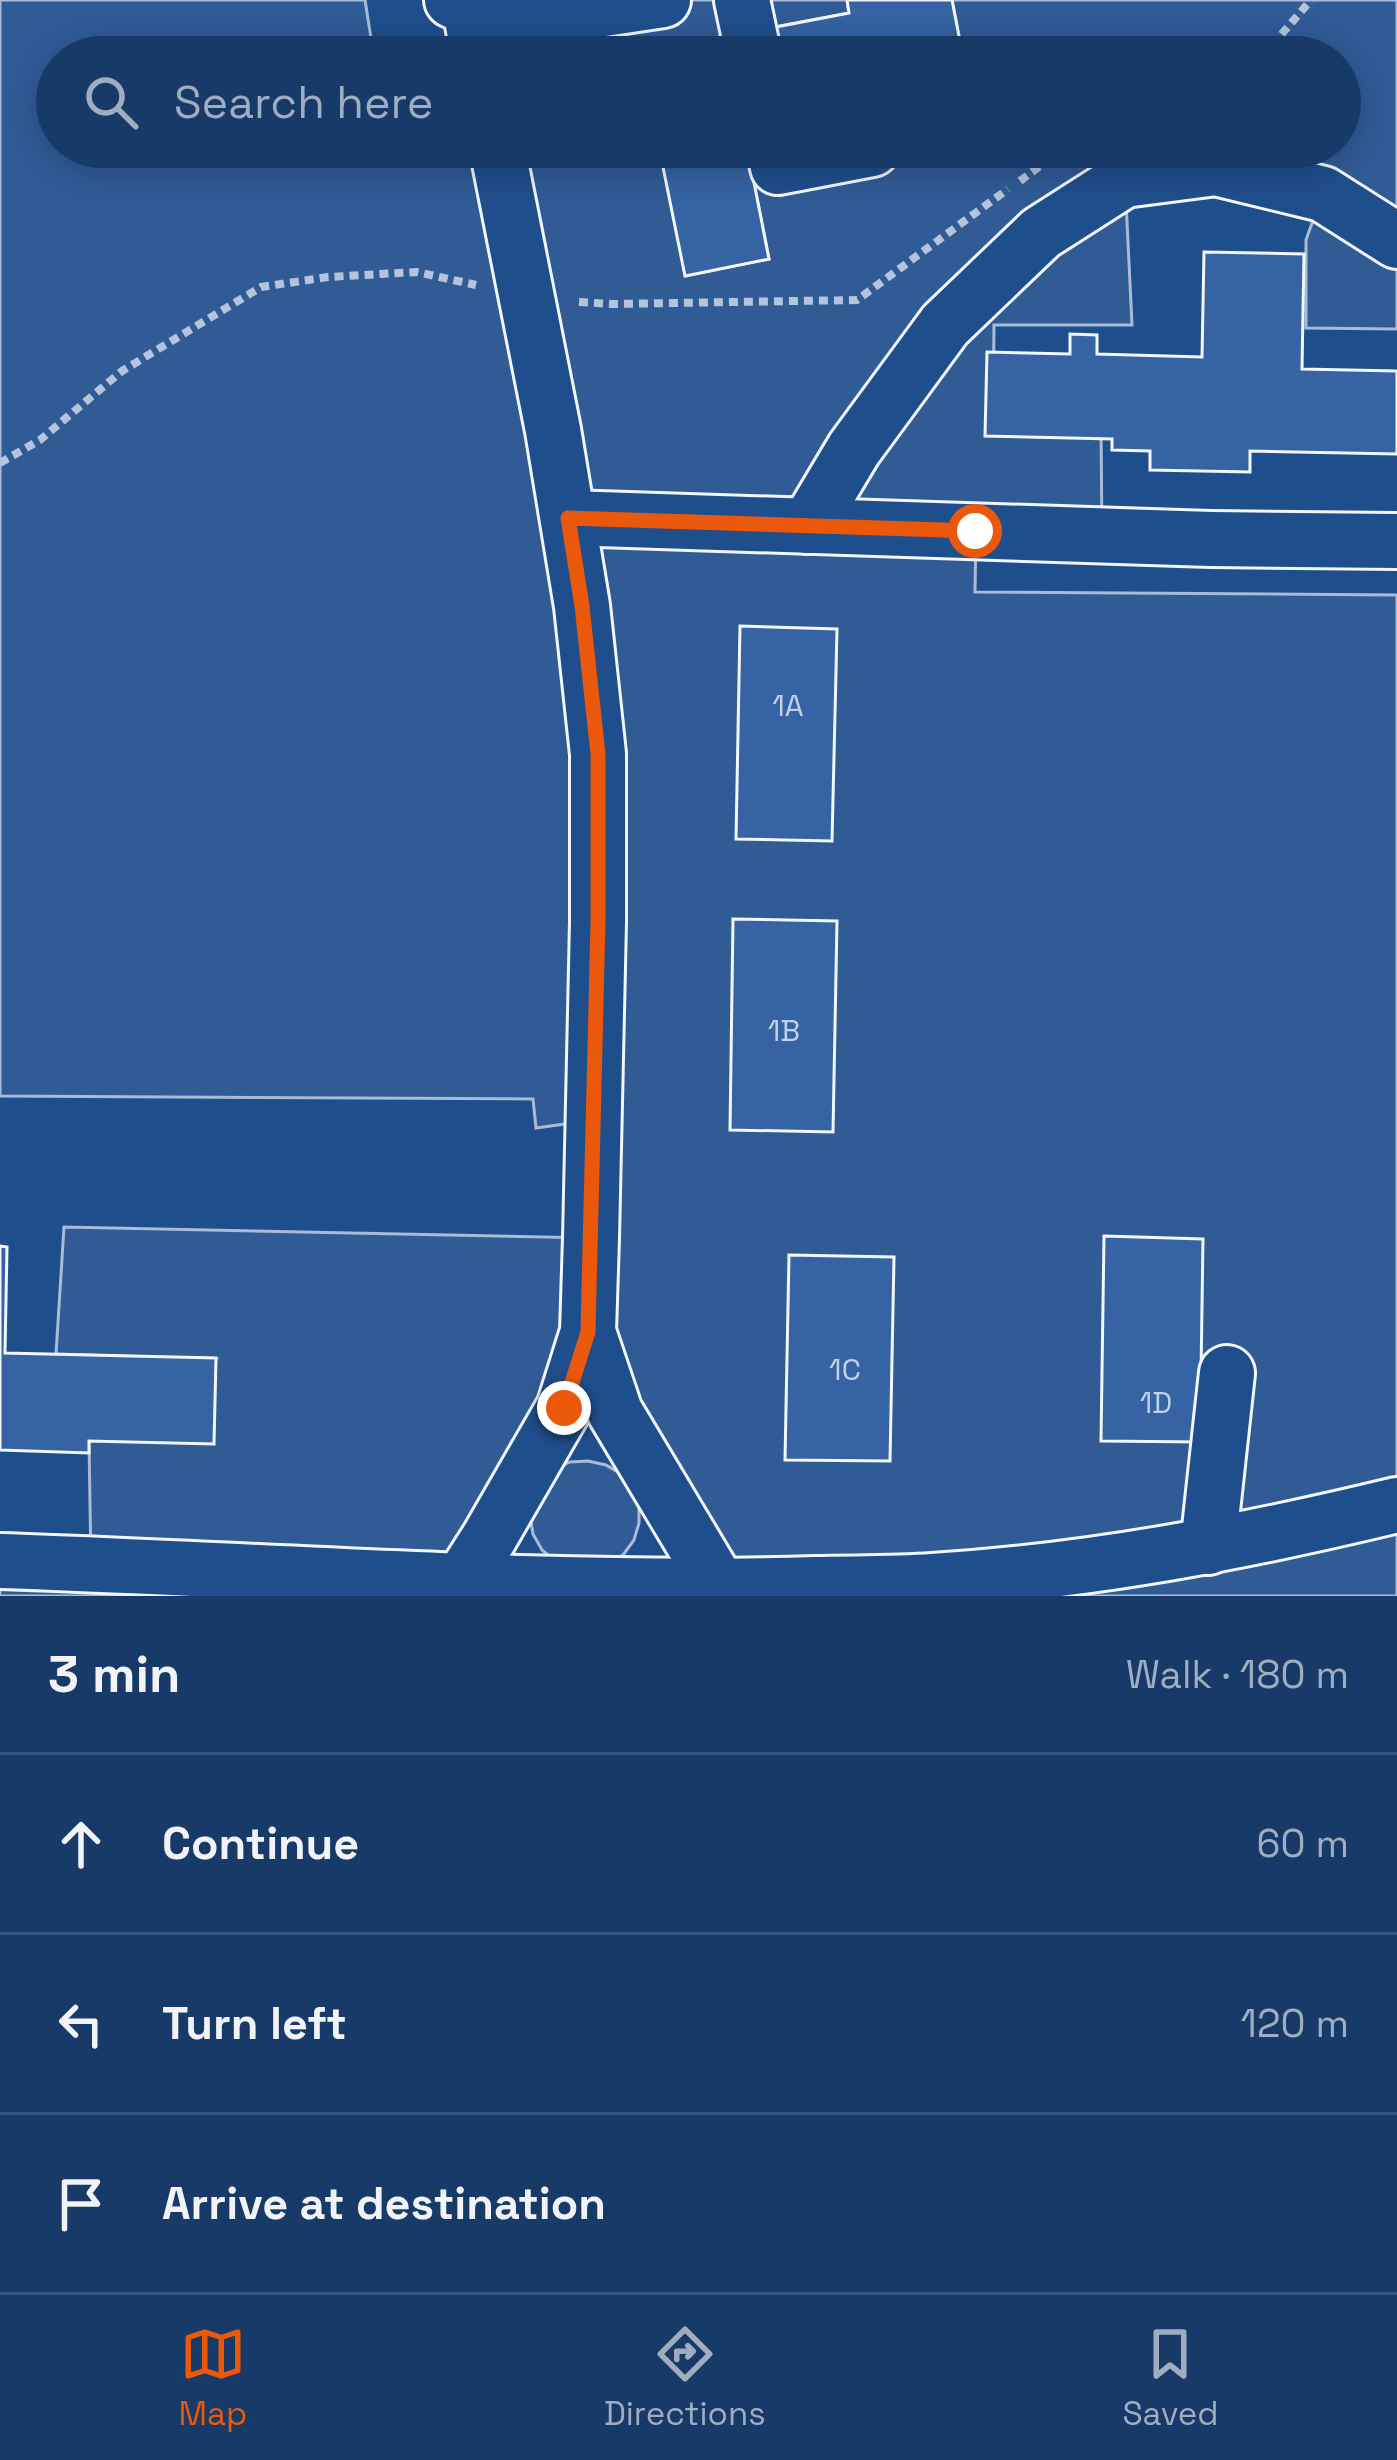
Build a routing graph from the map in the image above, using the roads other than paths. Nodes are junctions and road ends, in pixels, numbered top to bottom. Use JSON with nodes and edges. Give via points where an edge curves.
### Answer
{"nodes":[{"id":1,"x":663,"y":0,"type":"edge"},
{"id":2,"x":742,"y":0,"type":"edge"},
{"id":3,"x":470,"y":16,"type":"edge"},
{"id":4,"x":750,"y":36,"type":"edge"},
{"id":5,"x":501,"y":168,"type":"edge"},
{"id":6,"x":1397,"y":241,"type":"edge"},
{"id":7,"x":568,"y":518,"type":"junction"},
{"id":8,"x":808,"y":526,"type":"junction"},
{"id":9,"x":1397,"y":541,"type":"edge"},
{"id":10,"x":588,"y":1332,"type":"junction"},
{"id":11,"x":1227,"y":1373,"type":"dead end"},
{"id":12,"x":1397,"y":1505,"type":"edge"},
{"id":13,"x":1208,"y":1547,"type":"junction"},
{"id":14,"x":0,"y":1561,"type":"edge"},
{"id":15,"x":456,"y":1589,"type":"edge"},
{"id":16,"x":722,"y":1592,"type":"edge"}],
"edges":[{"from":1,"to":3,"type":"lane","via":[[557,16]]},
{"from":2,"to":4,"type":"lane"},
{"from":5,"to":7,"type":"lane"},
{"from":6,"to":8,"type":"lane","via":[[1323,194],[1216,168],[1124,180],[1041,233],[946,325]]},
{"from":7,"to":8,"type":"lane"},
{"from":7,"to":10,"type":"lane","via":[[598,754]]},
{"from":8,"to":9,"type":"lane"},
{"from":10,"to":15,"type":"lane","via":[[564,1408]]},
{"from":10,"to":16,"type":"lane","via":[[615,1412]]},
{"from":11,"to":13,"type":"lane"},
{"from":12,"to":13,"type":"lane"},
{"from":13,"to":16,"type":"lane","via":[[932,1581]]},
{"from":14,"to":15,"type":"lane"},
{"from":15,"to":16,"type":"lane"}]}
